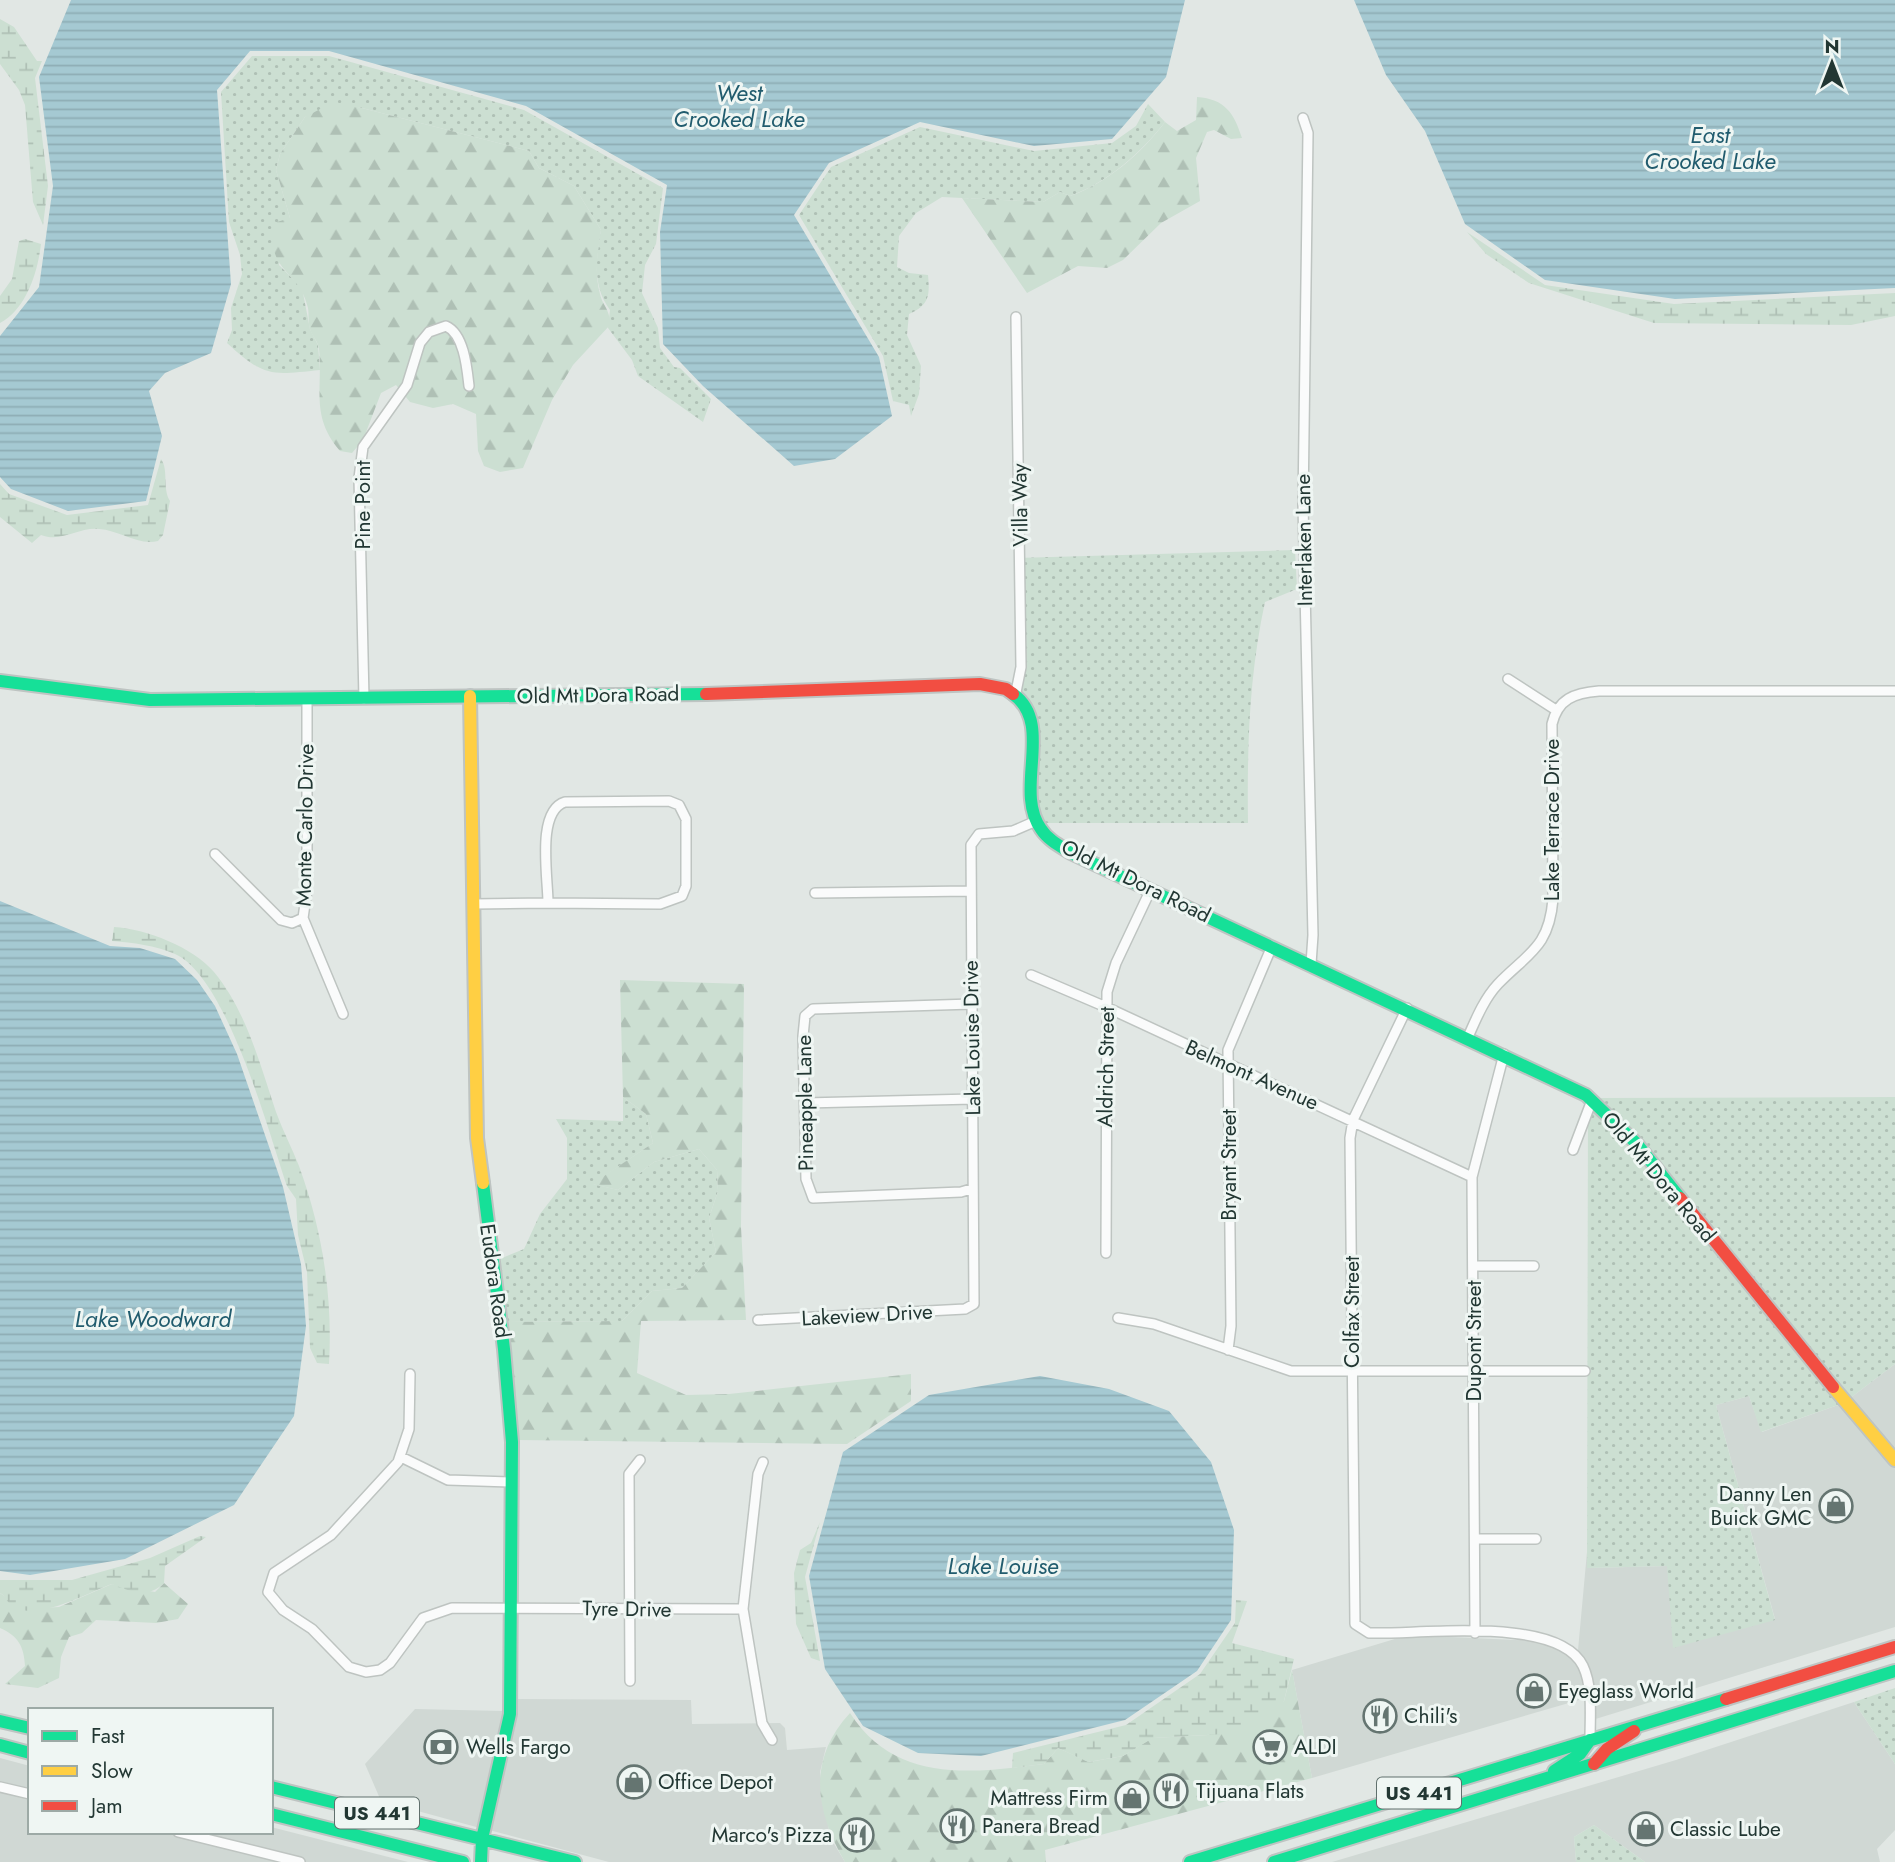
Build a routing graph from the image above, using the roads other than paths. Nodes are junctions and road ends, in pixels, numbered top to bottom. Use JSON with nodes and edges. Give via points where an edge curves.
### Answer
{"nodes":[{"id":1,"x":1303,"y":118,"type":"dead end"},
{"id":2,"x":1016,"y":317,"type":"dead end"},
{"id":3,"x":469,"y":386,"type":"dead end"},
{"id":4,"x":1508,"y":680,"type":"dead end"},
{"id":5,"x":0,"y":681,"type":"edge"},
{"id":6,"x":1895,"y":691,"type":"edge"},
{"id":7,"x":1016,"y":692,"type":"junction"},
{"id":8,"x":470,"y":696,"type":"junction"},
{"id":9,"x":364,"y":699,"type":"junction"},
{"id":10,"x":307,"y":700,"type":"junction"},
{"id":11,"x":1556,"y":710,"type":"junction"},
{"id":12,"x":1036,"y":821,"type":"junction"},
{"id":13,"x":215,"y":854,"type":"dead end"},
{"id":14,"x":1151,"y":890,"type":"junction"},
{"id":15,"x":970,"y":891,"type":"junction"},
{"id":16,"x":815,"y":893,"type":"dead end"},
{"id":17,"x":548,"y":903,"type":"junction"},
{"id":18,"x":474,"y":904,"type":"junction"},
{"id":19,"x":303,"y":918,"type":"junction"},
{"id":20,"x":1272,"y":946,"type":"junction"},
{"id":21,"x":1311,"y":964,"type":"junction"},
{"id":22,"x":1031,"y":975,"type":"dead end"},
{"id":23,"x":972,"y":1004,"type":"junction"},
{"id":24,"x":1106,"y":1007,"type":"junction"},
{"id":25,"x":1407,"y":1008,"type":"junction"},
{"id":26,"x":342,"y":1014,"type":"dead end"},
{"id":27,"x":1468,"y":1037,"type":"junction"},
{"id":28,"x":1504,"y":1054,"type":"junction"},
{"id":29,"x":1228,"y":1064,"type":"junction"},
{"id":30,"x":973,"y":1099,"type":"junction"},
{"id":31,"x":1592,"y":1100,"type":"junction"},
{"id":32,"x":805,"y":1102,"type":"junction"},
{"id":33,"x":1353,"y":1120,"type":"junction"},
{"id":34,"x":1573,"y":1150,"type":"dead end"},
{"id":35,"x":1472,"y":1177,"type":"junction"},
{"id":36,"x":971,"y":1189,"type":"junction"},
{"id":37,"x":1106,"y":1253,"type":"dead end"},
{"id":38,"x":1473,"y":1266,"type":"junction"},
{"id":39,"x":1534,"y":1266,"type":"dead end"},
{"id":40,"x":974,"y":1304,"type":"joint"},
{"id":41,"x":1118,"y":1318,"type":"dead end"},
{"id":42,"x":758,"y":1320,"type":"dead end"},
{"id":43,"x":1228,"y":1350,"type":"junction"},
{"id":44,"x":1352,"y":1371,"type":"junction"},
{"id":45,"x":1474,"y":1371,"type":"junction"},
{"id":46,"x":1585,"y":1371,"type":"dead end"},
{"id":47,"x":410,"y":1374,"type":"dead end"},
{"id":48,"x":401,"y":1457,"type":"junction"},
{"id":49,"x":640,"y":1460,"type":"dead end"},
{"id":50,"x":1895,"y":1460,"type":"edge"},
{"id":51,"x":763,"y":1462,"type":"dead end"},
{"id":52,"x":512,"y":1482,"type":"junction"},
{"id":53,"x":1475,"y":1539,"type":"junction"},
{"id":54,"x":1536,"y":1539,"type":"dead end"},
{"id":55,"x":628,"y":1608,"type":"junction"},
{"id":56,"x":511,"y":1609,"type":"junction"},
{"id":57,"x":743,"y":1609,"type":"junction"},
{"id":58,"x":1475,"y":1633,"type":"junction"},
{"id":59,"x":1895,"y":1647,"type":"edge"},
{"id":60,"x":1895,"y":1671,"type":"edge"},
{"id":61,"x":630,"y":1681,"type":"dead end"},
{"id":62,"x":0,"y":1721,"type":"edge"},
{"id":63,"x":1647,"y":1722,"type":"junction"},
{"id":64,"x":28,"y":1728,"type":"edge"},
{"id":65,"x":772,"y":1740,"type":"dead end"},
{"id":66,"x":1590,"y":1740,"type":"junction"},
{"id":67,"x":0,"y":1745,"type":"edge"},
{"id":68,"x":28,"y":1752,"type":"edge"},
{"id":69,"x":1594,"y":1764,"type":"junction"},
{"id":70,"x":1538,"y":1781,"type":"junction"},
{"id":71,"x":0,"y":1787,"type":"edge"},
{"id":72,"x":273,"y":1787,"type":"edge"},
{"id":73,"x":28,"y":1794,"type":"edge"},
{"id":74,"x":273,"y":1814,"type":"edge"},
{"id":75,"x":186,"y":1834,"type":"edge"},
{"id":76,"x":482,"y":1839,"type":"junction"},
{"id":77,"x":300,"y":1862,"type":"edge"},
{"id":78,"x":463,"y":1862,"type":"edge"},
{"id":79,"x":481,"y":1862,"type":"edge"},
{"id":80,"x":575,"y":1862,"type":"edge"},
{"id":81,"x":1190,"y":1862,"type":"edge"},
{"id":82,"x":1274,"y":1862,"type":"edge"}],
"edges":[{"from":1,"to":21,"type":"street","name":"Interlaken Lane","via":[[1308,133],[1303,505]]},
{"from":2,"to":7,"type":"street","name":"Villa Way","via":[[1021,667]]},
{"from":3,"to":9,"type":"street","name":"Pine Point","via":[[454,330],[446,326],[429,332],[417,350],[407,386],[363,447],[359,478]]},
{"from":4,"to":11,"type":"street"},
{"from":5,"to":10,"type":"street","name":"Old Mt Dora Road","via":[[150,700]]},
{"from":6,"to":11,"type":"street","name":"Lake Terrace Drive","via":[[1598,691],[1573,695]]},
{"from":7,"to":8,"type":"street","name":"Old Mt Dora Road","via":[[999,684],[980,684]]},
{"from":7,"to":12,"type":"street","via":[[1030,717]]},
{"from":8,"to":9,"type":"street","name":"Old Mt Dora Road"},
{"from":8,"to":18,"type":"street","name":"Eudora Road"},
{"from":9,"to":10,"type":"street","name":"Old Mt Dora Road"},
{"from":10,"to":19,"type":"street","name":"Monte Carlo Drive"},
{"from":11,"to":27,"type":"street","name":"Lake Terrace Drive","via":[[1550,750],[1553,899],[1549,926],[1538,948],[1490,995]]},
{"from":12,"to":14,"type":"street","name":"Old Mt Dora Road","via":[[1045,835],[1071,853]]},
{"from":12,"to":15,"type":"street","name":"Lake Louise Drive","via":[[1013,831],[976,836],[971,845]]},
{"from":13,"to":19,"type":"street","name":"Monte Carlo Drive","via":[[281,920],[292,923]]},
{"from":14,"to":20,"type":"street","name":"Old Mt Dora Road"},
{"from":14,"to":24,"type":"street","name":"Aldrich Street","via":[[1116,963]]},
{"from":15,"to":16,"type":"street"},
{"from":15,"to":23,"type":"street","name":"Lake Louise Drive"},
{"from":17,"to":17,"type":"street","via":[[548,819],[557,804],[668,801],[680,806],[686,819],[687,886],[682,896],[660,904]]},
{"from":17,"to":18,"type":"street"},
{"from":18,"to":52,"type":"street","name":"Eudora Road","via":[[477,1138],[510,1401]]},
{"from":19,"to":26,"type":"street"},
{"from":20,"to":21,"type":"street","name":"Old Mt Dora Road"},
{"from":20,"to":29,"type":"street","name":"Bryant Street","via":[[1228,1050]]},
{"from":21,"to":25,"type":"street","name":"Old Mt Dora Road"},
{"from":22,"to":24,"type":"street","name":"Belmont Avenue"},
{"from":23,"to":30,"type":"street","name":"Lake Louise Drive"},
{"from":23,"to":32,"type":"street","name":"Pineapple Lane","via":[[813,1009],[805,1016]]},
{"from":24,"to":29,"type":"street","name":"Belmont Avenue"},
{"from":24,"to":37,"type":"street","name":"Aldrich Street"},
{"from":25,"to":27,"type":"street","name":"Old Mt Dora Road"},
{"from":25,"to":33,"type":"street","name":"Colfax Street"},
{"from":27,"to":28,"type":"street","name":"Old Mt Dora Road"},
{"from":28,"to":31,"type":"street","name":"Old Mt Dora Road"},
{"from":28,"to":35,"type":"street","name":"Dupont Street"},
{"from":29,"to":33,"type":"street","name":"Belmont Avenue"},
{"from":29,"to":43,"type":"street","name":"Bryant Street"},
{"from":30,"to":32,"type":"street"},
{"from":30,"to":36,"type":"street","name":"Lake Louise Drive"},
{"from":31,"to":34,"type":"street"},
{"from":31,"to":50,"type":"street","name":"Old Mt Dora Road","via":[[1637,1144]]},
{"from":32,"to":36,"type":"street","name":"Pineapple Lane","via":[[806,1179],[813,1198]]},
{"from":33,"to":35,"type":"street","name":"Belmont Avenue"},
{"from":33,"to":44,"type":"street","name":"Colfax Street","via":[[1349,1152]]},
{"from":35,"to":38,"type":"street","name":"Dupont Street"},
{"from":36,"to":40,"type":"street","name":"Lake Louise Drive"},
{"from":38,"to":39,"type":"street"},
{"from":38,"to":45,"type":"street","name":"Dupont Street"},
{"from":40,"to":42,"type":"street","name":"Lakeview Drive","via":[[965,1309]]},
{"from":41,"to":43,"type":"street","via":[[1154,1324]]},
{"from":43,"to":44,"type":"street","via":[[1291,1371]]},
{"from":44,"to":45,"type":"street"},
{"from":44,"to":58,"type":"street","name":"Colfax Street","via":[[1356,1627],[1369,1633]]},
{"from":45,"to":46,"type":"street"},
{"from":45,"to":53,"type":"street","name":"Dupont Street"},
{"from":47,"to":48,"type":"street","via":[[409,1429]]},
{"from":48,"to":52,"type":"street","via":[[448,1480]]},
{"from":48,"to":56,"type":"street","name":"Tyre Drive","via":[[331,1535],[274,1573],[267,1586],[270,1598],[312,1629],[349,1667],[366,1672],[390,1663],[418,1623],[431,1614],[452,1608]]},
{"from":49,"to":55,"type":"street","via":[[629,1474]]},
{"from":51,"to":57,"type":"street"},
{"from":52,"to":56,"type":"street","name":"Eudora Road"},
{"from":53,"to":54,"type":"street"},
{"from":53,"to":58,"type":"street","name":"Dupont Street"},
{"from":55,"to":56,"type":"street","name":"Tyre Drive"},
{"from":55,"to":57,"type":"street","name":"Tyre Drive"},
{"from":55,"to":61,"type":"street"},
{"from":56,"to":76,"type":"street","name":"Eudora Road","via":[[510,1714]]},
{"from":57,"to":65,"type":"street","via":[[762,1723]]},
{"from":58,"to":66,"type":"street","via":[[1537,1635],[1571,1650],[1588,1680]]},
{"from":59,"to":63,"type":"street","number":"US 441"},
{"from":60,"to":69,"type":"street","number":"US 441"},
{"from":62,"to":64,"type":"street"},
{"from":63,"to":66,"type":"street","number":"US 441"},
{"from":63,"to":69,"type":"street","via":[[1607,1749]]},
{"from":66,"to":70,"type":"street","via":[[1580,1754]]},
{"from":66,"to":81,"type":"street","number":"US 441"},
{"from":67,"to":68,"type":"street"},
{"from":69,"to":70,"type":"street","number":"US 441"},
{"from":70,"to":82,"type":"street","number":"US 441"},
{"from":71,"to":73,"type":"street"},
{"from":72,"to":76,"type":"street","number":"US 441"},
{"from":74,"to":78,"type":"street","number":"US 441"},
{"from":75,"to":77,"type":"street"},
{"from":76,"to":79,"type":"street","name":"Eudora Road"},
{"from":76,"to":80,"type":"street","number":"US 441"}]}
